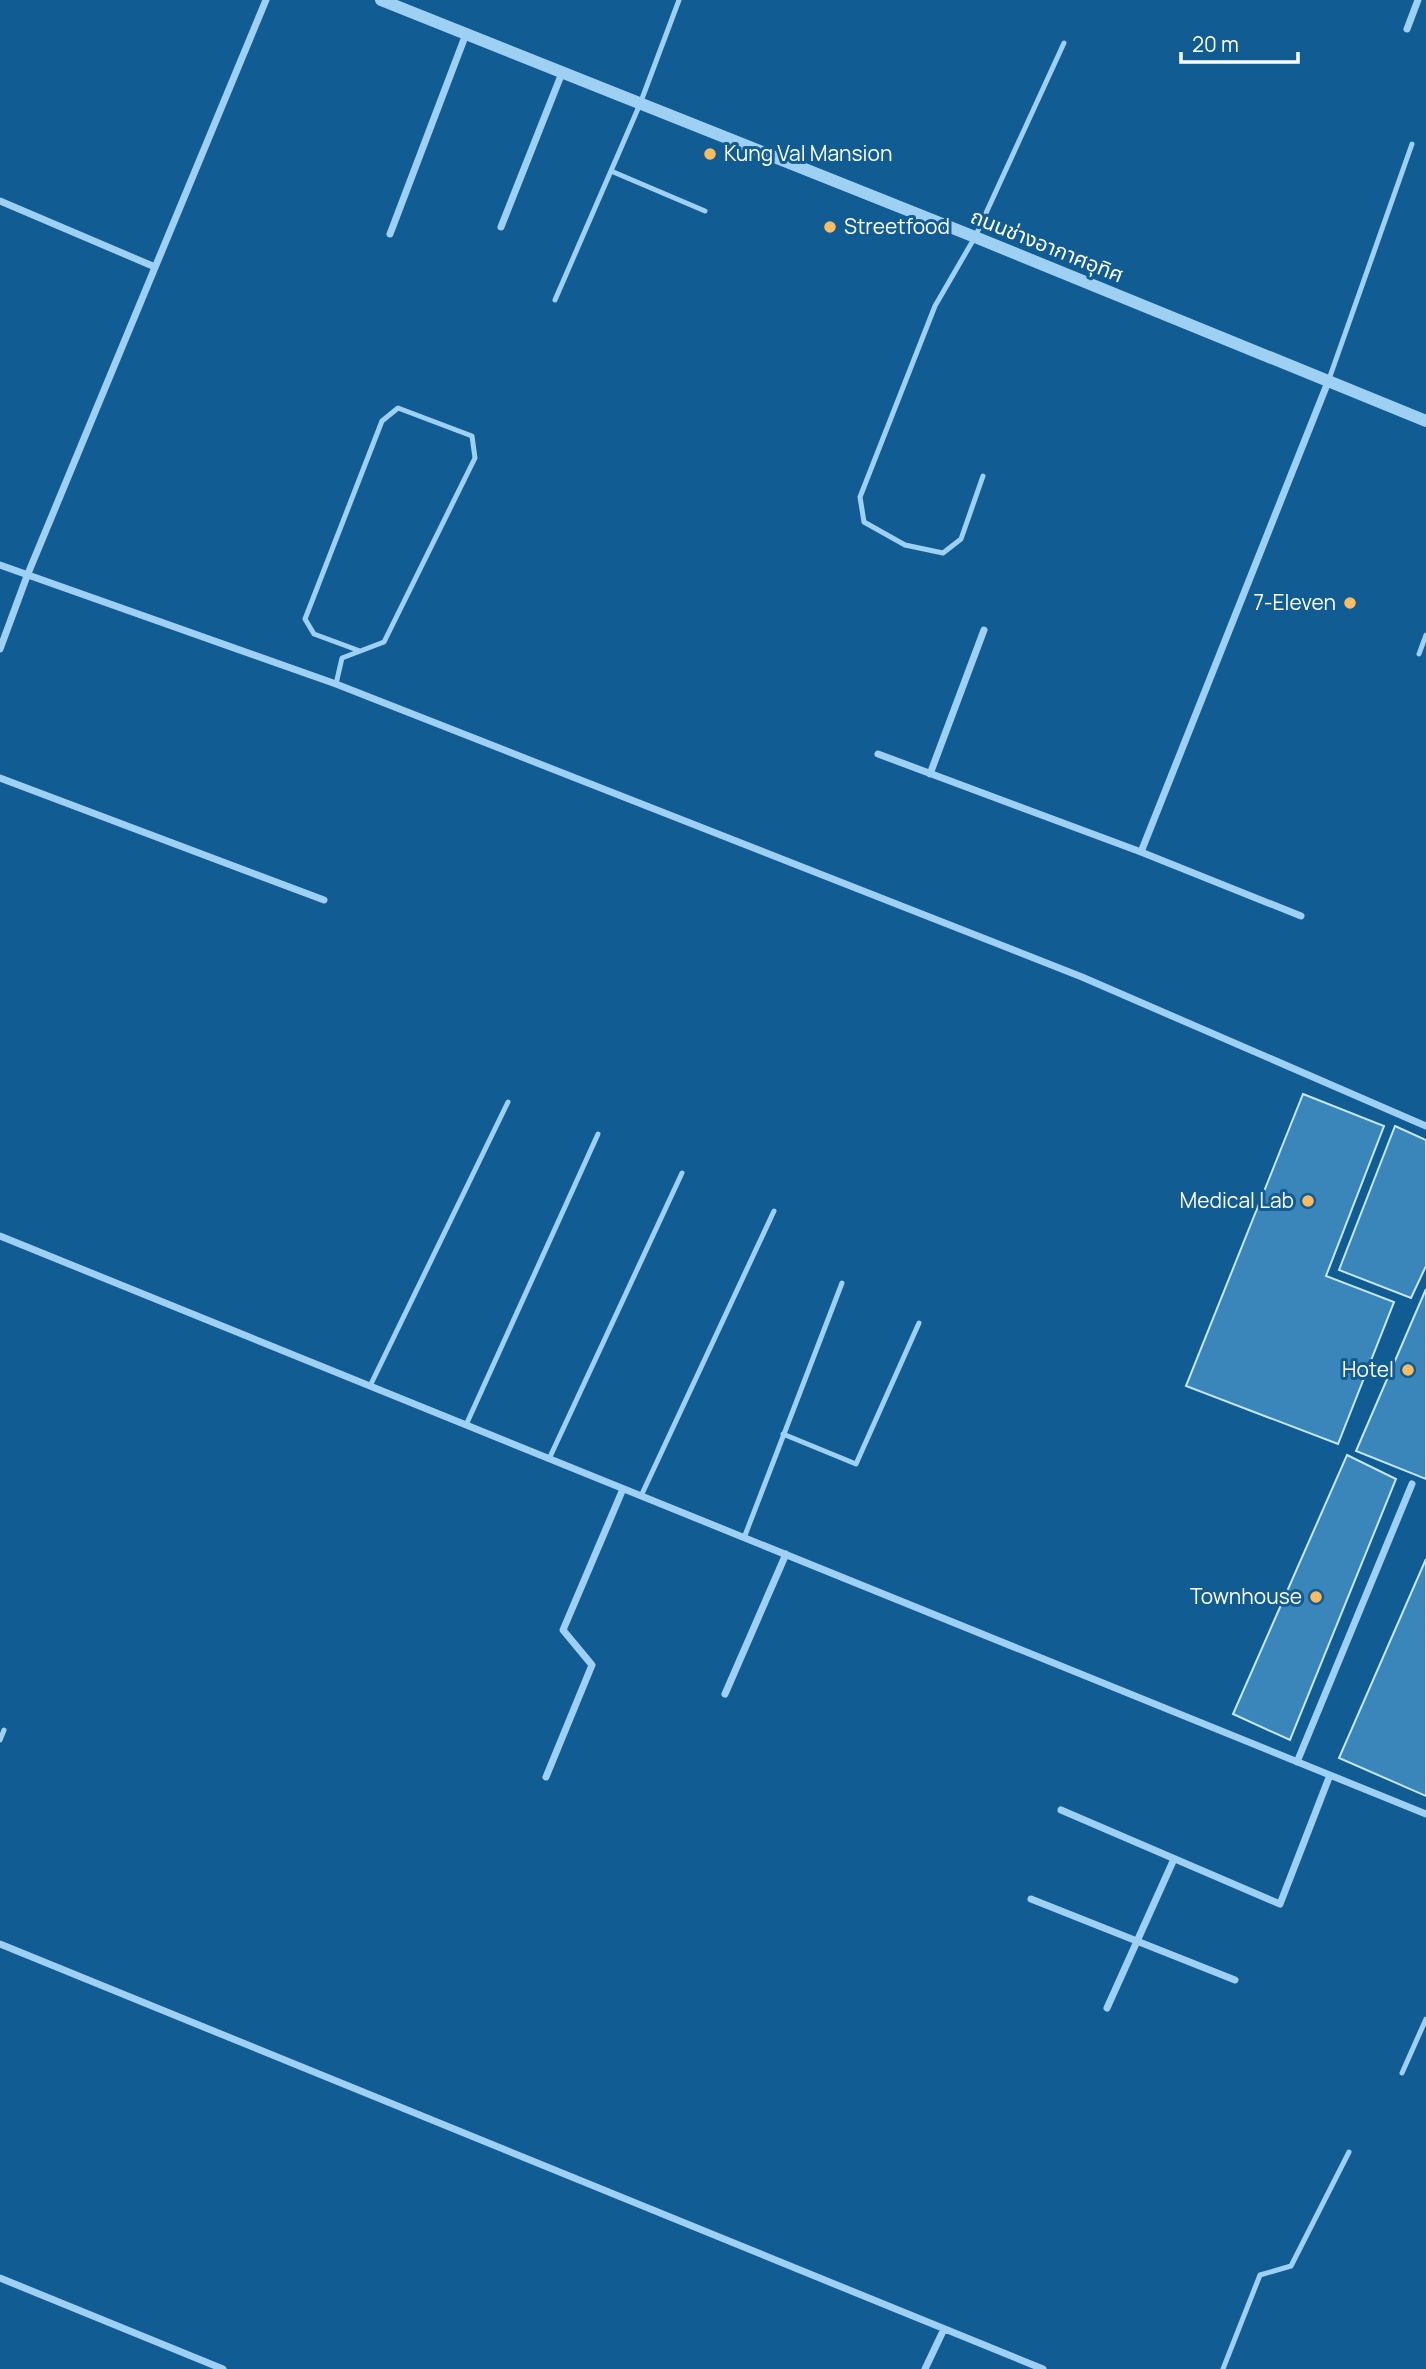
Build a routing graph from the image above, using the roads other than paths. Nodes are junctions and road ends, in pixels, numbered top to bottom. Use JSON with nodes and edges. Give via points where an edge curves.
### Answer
{"nodes":[{"id":1,"x":266,"y":0,"type":"edge"},
{"id":2,"x":381,"y":0,"type":"edge"},
{"id":3,"x":679,"y":0,"type":"edge"},
{"id":4,"x":1418,"y":0,"type":"edge"},
{"id":5,"x":1407,"y":29,"type":"dead end"},
{"id":6,"x":466,"y":34,"type":"junction"},
{"id":7,"x":1064,"y":43,"type":"dead end"},
{"id":8,"x":562,"y":73,"type":"junction"},
{"id":9,"x":639,"y":104,"type":"junction"},
{"id":10,"x":1412,"y":144,"type":"dead end"},
{"id":11,"x":611,"y":171,"type":"junction"},
{"id":12,"x":0,"y":201,"type":"edge"},
{"id":13,"x":705,"y":211,"type":"dead end"},
{"id":14,"x":501,"y":226,"type":"dead end"},
{"id":15,"x":390,"y":234,"type":"dead end"},
{"id":16,"x":975,"y":237,"type":"junction"},
{"id":17,"x":155,"y":267,"type":"junction"},
{"id":18,"x":555,"y":300,"type":"dead end"},
{"id":19,"x":1328,"y":382,"type":"junction"},
{"id":20,"x":1426,"y":421,"type":"edge"},
{"id":21,"x":983,"y":476,"type":"dead end"},
{"id":22,"x":0,"y":565,"type":"edge"},
{"id":23,"x":27,"y":576,"type":"junction"},
{"id":24,"x":984,"y":630,"type":"dead end"},
{"id":25,"x":1426,"y":635,"type":"edge"},
{"id":26,"x":0,"y":649,"type":"edge"},
{"id":27,"x":360,"y":651,"type":"junction"},
{"id":28,"x":1419,"y":654,"type":"dead end"},
{"id":29,"x":336,"y":684,"type":"junction"},
{"id":30,"x":878,"y":754,"type":"dead end"},
{"id":31,"x":930,"y":774,"type":"junction"},
{"id":32,"x":0,"y":778,"type":"edge"},
{"id":33,"x":1140,"y":852,"type":"junction"},
{"id":34,"x":324,"y":900,"type":"dead end"},
{"id":35,"x":1300,"y":916,"type":"dead end"},
{"id":36,"x":508,"y":1102,"type":"dead end"},
{"id":37,"x":1426,"y":1126,"type":"edge"},
{"id":38,"x":598,"y":1134,"type":"dead end"},
{"id":39,"x":682,"y":1174,"type":"dead end"},
{"id":40,"x":774,"y":1211,"type":"dead end"},
{"id":41,"x":0,"y":1236,"type":"edge"},
{"id":42,"x":842,"y":1283,"type":"dead end"},
{"id":43,"x":919,"y":1323,"type":"dead end"},
{"id":44,"x":370,"y":1386,"type":"junction"},
{"id":45,"x":466,"y":1425,"type":"junction"},
{"id":46,"x":783,"y":1434,"type":"junction"},
{"id":47,"x":550,"y":1459,"type":"junction"},
{"id":48,"x":1412,"y":1484,"type":"dead end"},
{"id":49,"x":623,"y":1489,"type":"junction"},
{"id":50,"x":641,"y":1496,"type":"junction"},
{"id":51,"x":744,"y":1538,"type":"junction"},
{"id":52,"x":786,"y":1554,"type":"junction"},
{"id":53,"x":725,"y":1694,"type":"dead end"},
{"id":54,"x":4,"y":1730,"type":"dead end"},
{"id":55,"x":0,"y":1740,"type":"edge"},
{"id":56,"x":1297,"y":1762,"type":"junction"},
{"id":57,"x":1330,"y":1775,"type":"junction"},
{"id":58,"x":546,"y":1777,"type":"dead end"},
{"id":59,"x":1061,"y":1810,"type":"dead end"},
{"id":60,"x":1426,"y":1814,"type":"edge"},
{"id":61,"x":1174,"y":1859,"type":"junction"},
{"id":62,"x":1031,"y":1899,"type":"dead end"},
{"id":63,"x":1137,"y":1941,"type":"junction"},
{"id":64,"x":0,"y":1944,"type":"edge"},
{"id":65,"x":1234,"y":1980,"type":"dead end"},
{"id":66,"x":1107,"y":2008,"type":"dead end"},
{"id":67,"x":1426,"y":2018,"type":"edge"},
{"id":68,"x":1402,"y":2073,"type":"dead end"},
{"id":69,"x":1349,"y":2152,"type":"dead end"},
{"id":70,"x":0,"y":2278,"type":"edge"},
{"id":71,"x":944,"y":2329,"type":"junction"},
{"id":72,"x":223,"y":2369,"type":"edge"},
{"id":73,"x":925,"y":2369,"type":"edge"},
{"id":74,"x":1043,"y":2369,"type":"edge"},
{"id":75,"x":1223,"y":2369,"type":"edge"}],
"edges":[{"from":1,"to":17,"type":"street"},
{"from":2,"to":6,"type":"street","name":"ถนนช่างอากาศอุทิศ"},
{"from":3,"to":9,"type":"lane"},
{"from":4,"to":5,"type":"street"},
{"from":6,"to":8,"type":"street","name":"ถนนช่างอากาศอุทิศ"},
{"from":6,"to":15,"type":"street"},
{"from":7,"to":16,"type":"lane"},
{"from":8,"to":9,"type":"street","name":"ถนนช่างอากาศอุทิศ"},
{"from":8,"to":14,"type":"street"},
{"from":9,"to":11,"type":"lane"},
{"from":9,"to":16,"type":"street","name":"ถนนช่างอากาศอุทิศ"},
{"from":10,"to":19,"type":"lane"},
{"from":11,"to":13,"type":"lane"},
{"from":11,"to":18,"type":"lane"},
{"from":12,"to":17,"type":"street"},
{"from":16,"to":19,"type":"street","name":"ถนนช่างอากาศอุทิศ"},
{"from":16,"to":21,"type":"lane","via":[[935,306],[860,497],[864,522],[905,545],[943,553],[961,539]]},
{"from":17,"to":23,"type":"street"},
{"from":19,"to":20,"type":"street","name":"ถนนช่างอากาศอุทิศ"},
{"from":19,"to":33,"type":"street"},
{"from":22,"to":23,"type":"street"},
{"from":23,"to":26,"type":"street"},
{"from":23,"to":29,"type":"street"},
{"from":24,"to":31,"type":"street"},
{"from":25,"to":28,"type":"lane"},
{"from":27,"to":27,"type":"lane","via":[[384,642],[475,458],[472,436],[398,408],[382,421],[305,619],[314,634]]},
{"from":27,"to":29,"type":"lane","via":[[342,657]]},
{"from":29,"to":37,"type":"street","via":[[1082,977]]},
{"from":30,"to":31,"type":"street"},
{"from":31,"to":33,"type":"street"},
{"from":32,"to":34,"type":"street"},
{"from":33,"to":35,"type":"street"},
{"from":36,"to":44,"type":"lane"},
{"from":38,"to":45,"type":"lane"},
{"from":39,"to":47,"type":"lane"},
{"from":40,"to":50,"type":"lane"},
{"from":41,"to":44,"type":"street"},
{"from":42,"to":46,"type":"lane"},
{"from":43,"to":46,"type":"lane","via":[[856,1464]]},
{"from":44,"to":45,"type":"street"},
{"from":45,"to":47,"type":"street"},
{"from":46,"to":51,"type":"lane"},
{"from":47,"to":49,"type":"street"},
{"from":48,"to":56,"type":"street"},
{"from":49,"to":50,"type":"street"},
{"from":49,"to":58,"type":"street","via":[[564,1630],[592,1665]]},
{"from":50,"to":51,"type":"street"},
{"from":51,"to":52,"type":"street"},
{"from":52,"to":53,"type":"street"},
{"from":52,"to":56,"type":"street"},
{"from":54,"to":55,"type":"lane"},
{"from":56,"to":57,"type":"street"},
{"from":57,"to":60,"type":"street"},
{"from":57,"to":61,"type":"street","via":[[1280,1904]]},
{"from":59,"to":61,"type":"street"},
{"from":61,"to":63,"type":"street"},
{"from":62,"to":63,"type":"street"},
{"from":63,"to":65,"type":"street"},
{"from":63,"to":66,"type":"street"},
{"from":64,"to":71,"type":"street"},
{"from":67,"to":68,"type":"lane"},
{"from":69,"to":75,"type":"lane","via":[[1291,2266],[1260,2275]]},
{"from":70,"to":72,"type":"street"},
{"from":71,"to":73,"type":"street"},
{"from":71,"to":74,"type":"street"}]}
